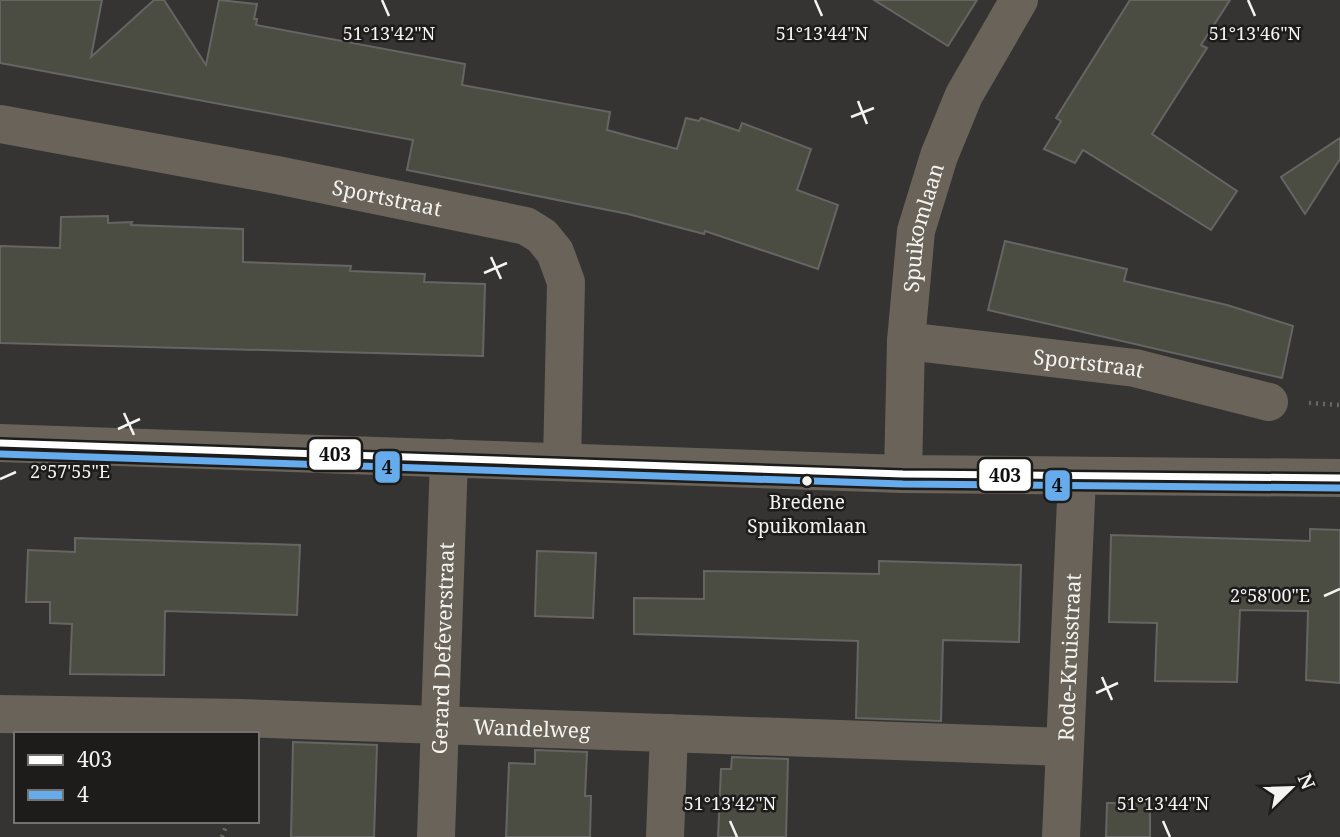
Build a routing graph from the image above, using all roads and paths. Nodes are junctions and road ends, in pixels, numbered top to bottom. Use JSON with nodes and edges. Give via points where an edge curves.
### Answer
{"nodes":[{"id":1,"x":1019,"y":0,"type":"edge"},
{"id":2,"x":0,"y":124,"type":"edge"},
{"id":3,"x":906,"y":341,"type":"junction"},
{"id":4,"x":1269,"y":402,"type":"dead end"},
{"id":5,"x":0,"y":443,"type":"edge"},
{"id":6,"x":449,"y":458,"type":"junction"},
{"id":7,"x":562,"y":462,"type":"junction"},
{"id":8,"x":903,"y":474,"type":"junction"},
{"id":9,"x":1077,"y":478,"type":"junction"},
{"id":10,"x":1340,"y":478,"type":"edge"},
{"id":11,"x":0,"y":714,"type":"edge"},
{"id":12,"x":439,"y":726,"type":"junction"},
{"id":13,"x":668,"y":733,"type":"junction"},
{"id":14,"x":1063,"y":747,"type":"junction"},
{"id":15,"x":436,"y":837,"type":"edge"},
{"id":16,"x":664,"y":837,"type":"edge"},
{"id":17,"x":1061,"y":837,"type":"edge"}],
"edges":[{"from":1,"to":3,"type":"street","name":"Spuikomlaan","via":[[964,95],[939,156],[916,231]]},
{"from":2,"to":7,"type":"street","name":"Sportstraat","via":[[277,174],[535,231],[555,252],[566,282]]},
{"from":3,"to":4,"type":"street","name":"Sportstraat","via":[[1135,368]]},
{"from":3,"to":8,"type":"street","name":"Spuikomlaan"},
{"from":5,"to":6,"type":"street"},
{"from":6,"to":7,"type":"street"},
{"from":6,"to":12,"type":"street","name":"Gerard Defeverstraat"},
{"from":7,"to":8,"type":"street"},
{"from":8,"to":9,"type":"street"},
{"from":9,"to":10,"type":"street"},
{"from":9,"to":14,"type":"street","name":"Rode-Kruisstraat"},
{"from":11,"to":12,"type":"street","name":"Wandelweg"},
{"from":12,"to":13,"type":"street","name":"Wandelweg"},
{"from":12,"to":15,"type":"street","name":"Gerard Defeverstraat"},
{"from":13,"to":14,"type":"street","name":"Wandelweg"},
{"from":13,"to":16,"type":"street"},
{"from":14,"to":17,"type":"street","name":"Rode-Kruisstraat"}]}
